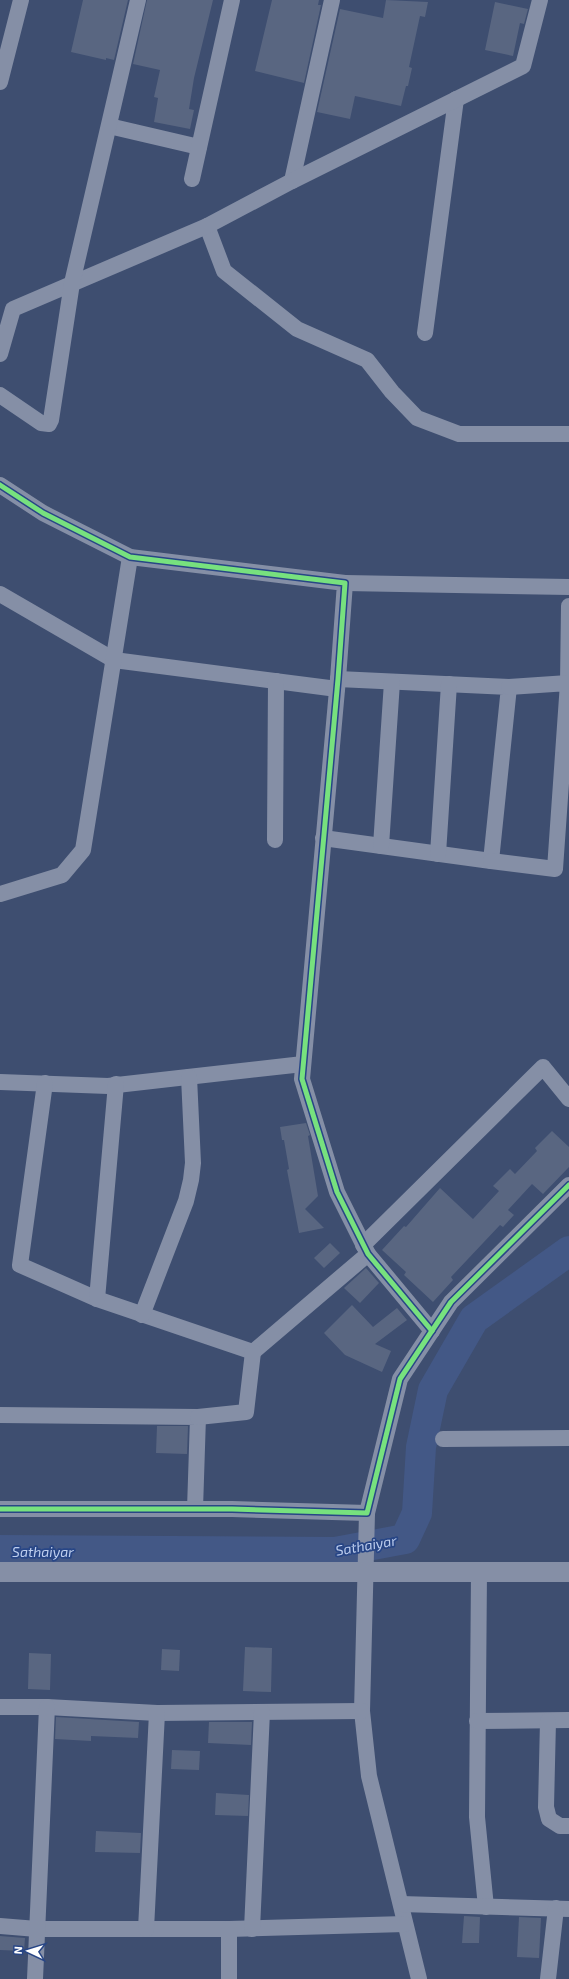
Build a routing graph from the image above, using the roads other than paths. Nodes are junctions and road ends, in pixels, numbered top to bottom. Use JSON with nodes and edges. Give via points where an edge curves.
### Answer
{"nodes":[{"id":1,"x":21,"y":0,"type":"edge"},
{"id":2,"x":138,"y":0,"type":"edge"},
{"id":3,"x":232,"y":0,"type":"edge"},
{"id":4,"x":332,"y":0,"type":"edge"},
{"id":5,"x":540,"y":0,"type":"edge"},
{"id":6,"x":2,"y":65,"type":"edge"},
{"id":7,"x":0,"y":82,"type":"edge"},
{"id":8,"x":456,"y":99,"type":"junction"},
{"id":9,"x":109,"y":126,"type":"junction"},
{"id":10,"x":199,"y":147,"type":"junction"},
{"id":11,"x":192,"y":179,"type":"dead end"},
{"id":12,"x":292,"y":181,"type":"junction"},
{"id":13,"x":207,"y":226,"type":"junction"},
{"id":14,"x":72,"y":283,"type":"junction"},
{"id":15,"x":425,"y":333,"type":"dead end"},
{"id":16,"x":0,"y":354,"type":"edge"},
{"id":17,"x":0,"y":395,"type":"edge"},
{"id":18,"x":569,"y":434,"type":"edge"},
{"id":19,"x":0,"y":486,"type":"edge"},
{"id":20,"x":130,"y":557,"type":"junction"},
{"id":21,"x":345,"y":583,"type":"junction"},
{"id":22,"x":569,"y":587,"type":"edge"},
{"id":23,"x":0,"y":594,"type":"edge"},
{"id":24,"x":569,"y":606,"type":"edge"},
{"id":25,"x":114,"y":660,"type":"junction"},
{"id":26,"x":276,"y":681,"type":"junction"},
{"id":27,"x":392,"y":682,"type":"junction"},
{"id":28,"x":568,"y":683,"type":"junction"},
{"id":29,"x":338,"y":684,"type":"junction"},
{"id":30,"x":449,"y":684,"type":"junction"},
{"id":31,"x":509,"y":687,"type":"junction"},
{"id":32,"x":323,"y":838,"type":"junction"},
{"id":33,"x":275,"y":840,"type":"dead end"},
{"id":34,"x":381,"y":846,"type":"junction"},
{"id":35,"x":438,"y":854,"type":"junction"},
{"id":36,"x":491,"y":861,"type":"junction"},
{"id":37,"x":0,"y":894,"type":"edge"},
{"id":38,"x":303,"y":1064,"type":"junction"},
{"id":39,"x":189,"y":1077,"type":"junction"},
{"id":40,"x":0,"y":1082,"type":"edge"},
{"id":41,"x":45,"y":1083,"type":"junction"},
{"id":42,"x":116,"y":1084,"type":"junction"},
{"id":43,"x":569,"y":1099,"type":"edge"},
{"id":44,"x":569,"y":1185,"type":"edge"},
{"id":45,"x":366,"y":1250,"type":"junction"},
{"id":46,"x":97,"y":1299,"type":"junction"},
{"id":47,"x":142,"y":1315,"type":"junction"},
{"id":48,"x":432,"y":1331,"type":"junction"},
{"id":49,"x":253,"y":1352,"type":"junction"},
{"id":50,"x":0,"y":1415,"type":"edge"},
{"id":51,"x":198,"y":1417,"type":"junction"},
{"id":52,"x":569,"y":1438,"type":"edge"},
{"id":53,"x":443,"y":1439,"type":"dead end"},
{"id":54,"x":0,"y":1509,"type":"edge"},
{"id":55,"x":195,"y":1509,"type":"junction"},
{"id":56,"x":367,"y":1519,"type":"junction"},
{"id":57,"x":366,"y":1564,"type":"junction"},
{"id":58,"x":0,"y":1572,"type":"edge"},
{"id":59,"x":479,"y":1572,"type":"junction"},
{"id":60,"x":569,"y":1572,"type":"edge"},
{"id":61,"x":0,"y":1707,"type":"edge"},
{"id":62,"x":47,"y":1707,"type":"junction"},
{"id":63,"x":362,"y":1711,"type":"junction"},
{"id":64,"x":262,"y":1712,"type":"junction"},
{"id":65,"x":157,"y":1713,"type":"junction"},
{"id":66,"x":548,"y":1720,"type":"junction"},
{"id":67,"x":569,"y":1720,"type":"edge"},
{"id":68,"x":477,"y":1721,"type":"junction"},
{"id":69,"x":569,"y":1826,"type":"edge"},
{"id":70,"x":401,"y":1904,"type":"junction"},
{"id":71,"x":486,"y":1906,"type":"junction"},
{"id":72,"x":562,"y":1909,"type":"edge"},
{"id":73,"x":405,"y":1924,"type":"junction"},
{"id":74,"x":0,"y":1926,"type":"edge"},
{"id":75,"x":37,"y":1929,"type":"junction"},
{"id":76,"x":146,"y":1929,"type":"junction"},
{"id":77,"x":229,"y":1929,"type":"junction"},
{"id":78,"x":252,"y":1929,"type":"junction"},
{"id":79,"x":35,"y":1979,"type":"edge"},
{"id":80,"x":229,"y":1979,"type":"edge"},
{"id":81,"x":419,"y":1979,"type":"edge"},
{"id":82,"x":548,"y":1979,"type":"edge"}],
"edges":[{"from":1,"to":6,"type":"street"},
{"from":2,"to":9,"type":"street"},
{"from":3,"to":10,"type":"street"},
{"from":4,"to":12,"type":"street"},
{"from":5,"to":8,"type":"street","via":[[522,66]]},
{"from":6,"to":7,"type":"street"},
{"from":8,"to":12,"type":"street"},
{"from":8,"to":15,"type":"street"},
{"from":9,"to":10,"type":"street"},
{"from":9,"to":14,"type":"street"},
{"from":10,"to":11,"type":"street"},
{"from":12,"to":13,"type":"street"},
{"from":13,"to":14,"type":"street"},
{"from":13,"to":18,"type":"street","via":[[224,271],[297,328],[367,360],[417,418],[459,434]]},
{"from":14,"to":16,"type":"street","via":[[13,309]]},
{"from":14,"to":17,"type":"street","via":[[49,424],[41,424]]},
{"from":19,"to":20,"type":"street","via":[[43,513]]},
{"from":20,"to":21,"type":"street"},
{"from":20,"to":25,"type":"street"},
{"from":21,"to":22,"type":"street"},
{"from":21,"to":29,"type":"street"},
{"from":23,"to":25,"type":"street"},
{"from":24,"to":28,"type":"street"},
{"from":25,"to":26,"type":"street"},
{"from":25,"to":37,"type":"street","via":[[83,850],[62,875]]},
{"from":26,"to":29,"type":"street"},
{"from":26,"to":33,"type":"street"},
{"from":27,"to":29,"type":"street"},
{"from":27,"to":30,"type":"street"},
{"from":27,"to":34,"type":"street"},
{"from":28,"to":31,"type":"street"},
{"from":28,"to":36,"type":"street","via":[[555,869]]},
{"from":29,"to":32,"type":"street"},
{"from":30,"to":31,"type":"street"},
{"from":30,"to":35,"type":"street"},
{"from":31,"to":36,"type":"street"},
{"from":32,"to":34,"type":"street"},
{"from":32,"to":38,"type":"street"},
{"from":34,"to":35,"type":"street"},
{"from":35,"to":36,"type":"street"},
{"from":38,"to":39,"type":"street"},
{"from":38,"to":45,"type":"street","via":[[302,1079],[337,1192]]},
{"from":39,"to":42,"type":"street"},
{"from":39,"to":47,"type":"street","via":[[193,1163],[191,1180],[186,1201]]},
{"from":40,"to":41,"type":"street"},
{"from":41,"to":42,"type":"street"},
{"from":41,"to":46,"type":"street","via":[[20,1265]]},
{"from":42,"to":46,"type":"street"},
{"from":43,"to":45,"type":"street","via":[[543,1067]]},
{"from":44,"to":48,"type":"street","via":[[451,1302]]},
{"from":45,"to":48,"type":"street"},
{"from":45,"to":49,"type":"street"},
{"from":46,"to":47,"type":"street"},
{"from":47,"to":49,"type":"street"},
{"from":48,"to":56,"type":"street","via":[[400,1379]]},
{"from":49,"to":51,"type":"street","via":[[246,1412]]},
{"from":50,"to":51,"type":"street"},
{"from":51,"to":55,"type":"street"},
{"from":52,"to":53,"type":"street"},
{"from":54,"to":55,"type":"street"},
{"from":55,"to":56,"type":"street"},
{"from":56,"to":57,"type":"street"},
{"from":57,"to":58,"type":"street"},
{"from":57,"to":59,"type":"street"},
{"from":57,"to":63,"type":"street"},
{"from":59,"to":60,"type":"street"},
{"from":59,"to":68,"type":"street"},
{"from":61,"to":62,"type":"street"},
{"from":62,"to":65,"type":"street"},
{"from":62,"to":75,"type":"street"},
{"from":63,"to":64,"type":"street"},
{"from":63,"to":70,"type":"street","via":[[368,1776]]},
{"from":64,"to":65,"type":"street"},
{"from":64,"to":78,"type":"street"},
{"from":65,"to":76,"type":"street"},
{"from":66,"to":67,"type":"street"},
{"from":66,"to":68,"type":"street"},
{"from":66,"to":69,"type":"street","via":[[546,1807],[549,1819],[560,1826]]},
{"from":68,"to":71,"type":"street","via":[[477,1817]]},
{"from":70,"to":71,"type":"street"},
{"from":70,"to":73,"type":"street"},
{"from":71,"to":72,"type":"street"},
{"from":72,"to":82,"type":"street"},
{"from":73,"to":78,"type":"street"},
{"from":73,"to":81,"type":"street"},
{"from":74,"to":75,"type":"street"},
{"from":75,"to":76,"type":"street"},
{"from":75,"to":79,"type":"street"},
{"from":76,"to":77,"type":"street"},
{"from":77,"to":78,"type":"street"},
{"from":77,"to":80,"type":"street"}]}
